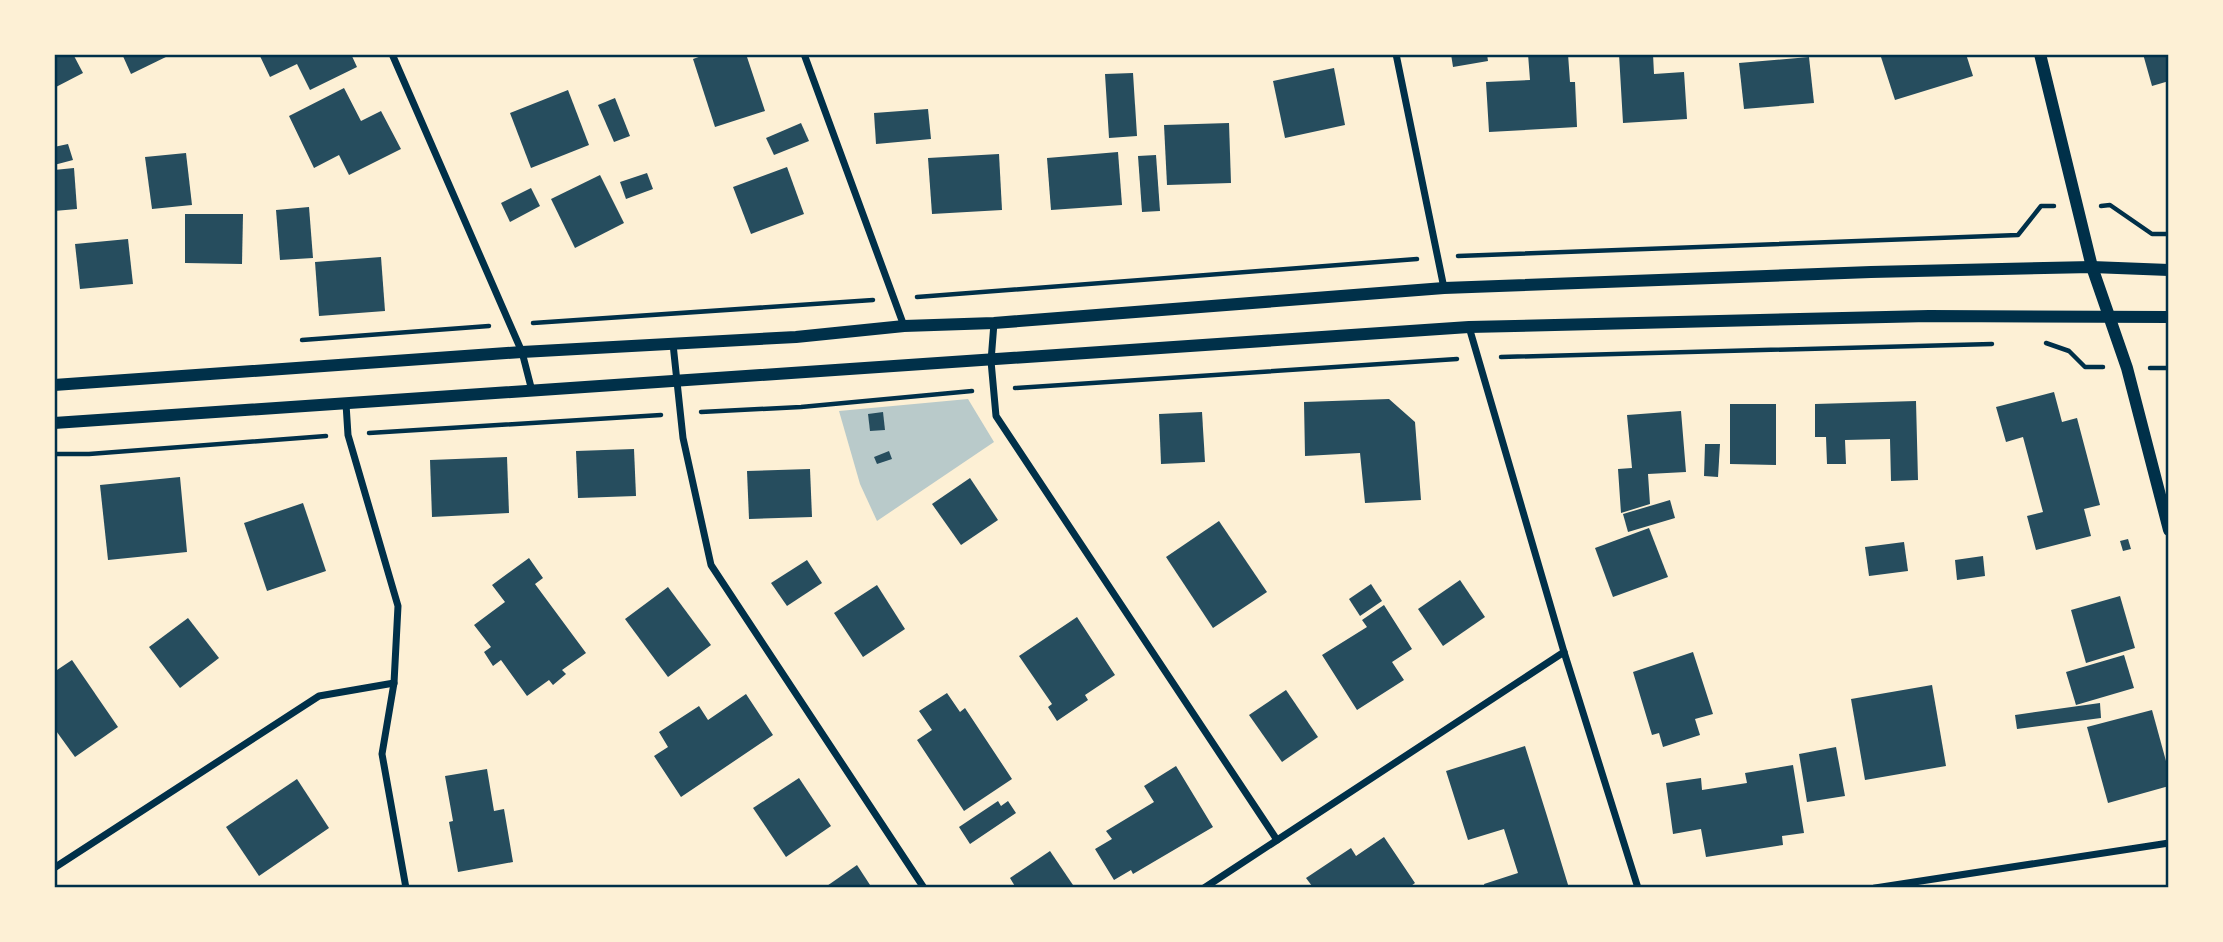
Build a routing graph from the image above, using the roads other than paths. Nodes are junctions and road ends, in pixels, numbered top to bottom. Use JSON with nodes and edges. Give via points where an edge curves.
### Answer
{"nodes":[{"id":1,"x":392,"y":54,"type":"edge"},
{"id":2,"x":804,"y":54,"type":"edge"},
{"id":3,"x":1396,"y":54,"type":"edge"},
{"id":4,"x":2040,"y":54,"type":"edge"},
{"id":5,"x":2092,"y":267,"type":"junction"},
{"id":6,"x":2169,"y":270,"type":"edge"},
{"id":7,"x":1444,"y":288,"type":"junction"},
{"id":8,"x":2169,"y":317,"type":"edge"},
{"id":9,"x":2108,"y":318,"type":"junction"},
{"id":10,"x":994,"y":323,"type":"junction"},
{"id":11,"x":904,"y":326,"type":"junction"},
{"id":12,"x":1469,"y":327,"type":"junction"},
{"id":13,"x":673,"y":344,"type":"junction"},
{"id":14,"x":522,"y":352,"type":"junction"},
{"id":15,"x":991,"y":361,"type":"junction"},
{"id":16,"x":677,"y":381,"type":"junction"},
{"id":17,"x":54,"y":385,"type":"edge"},
{"id":18,"x":532,"y":391,"type":"junction"},
{"id":19,"x":346,"y":404,"type":"junction"},
{"id":20,"x":54,"y":423,"type":"edge"},
{"id":21,"x":2169,"y":530,"type":"edge"},
{"id":22,"x":1564,"y":652,"type":"junction"},
{"id":23,"x":394,"y":682,"type":"junction"},
{"id":24,"x":1277,"y":839,"type":"junction"},
{"id":25,"x":2169,"y":843,"type":"edge"},
{"id":26,"x":54,"y":868,"type":"edge"},
{"id":27,"x":405,"y":888,"type":"edge"},
{"id":28,"x":924,"y":888,"type":"edge"},
{"id":29,"x":1204,"y":888,"type":"edge"},
{"id":30,"x":1638,"y":888,"type":"edge"},
{"id":31,"x":1875,"y":888,"type":"edge"}],
"edges":[{"from":1,"to":14,"type":"street"},
{"from":2,"to":11,"type":"street"},
{"from":3,"to":7,"type":"street"},
{"from":4,"to":5,"type":"street"},
{"from":5,"to":6,"type":"street"},
{"from":5,"to":7,"type":"street"},
{"from":5,"to":9,"type":"street"},
{"from":7,"to":10,"type":"street"},
{"from":8,"to":9,"type":"street"},
{"from":9,"to":12,"type":"street","via":[[1930,316]]},
{"from":9,"to":21,"type":"street","via":[[2127,368]]},
{"from":10,"to":11,"type":"street"},
{"from":10,"to":15,"type":"street"},
{"from":11,"to":13,"type":"street"},
{"from":12,"to":15,"type":"street"},
{"from":12,"to":22,"type":"street"},
{"from":13,"to":14,"type":"street"},
{"from":13,"to":16,"type":"street"},
{"from":14,"to":17,"type":"street"},
{"from":14,"to":18,"type":"street"},
{"from":15,"to":16,"type":"street"},
{"from":15,"to":24,"type":"street","via":[[996,416]]},
{"from":16,"to":18,"type":"street"},
{"from":16,"to":28,"type":"street","via":[[682,438],[711,565]]},
{"from":18,"to":19,"type":"street"},
{"from":19,"to":20,"type":"street"},
{"from":19,"to":23,"type":"street","via":[[348,435],[398,606]]},
{"from":22,"to":24,"type":"street"},
{"from":22,"to":30,"type":"street"},
{"from":23,"to":26,"type":"street","via":[[319,696]]},
{"from":23,"to":27,"type":"street","via":[[382,754]]},
{"from":24,"to":29,"type":"street"},
{"from":25,"to":31,"type":"street"}]}
